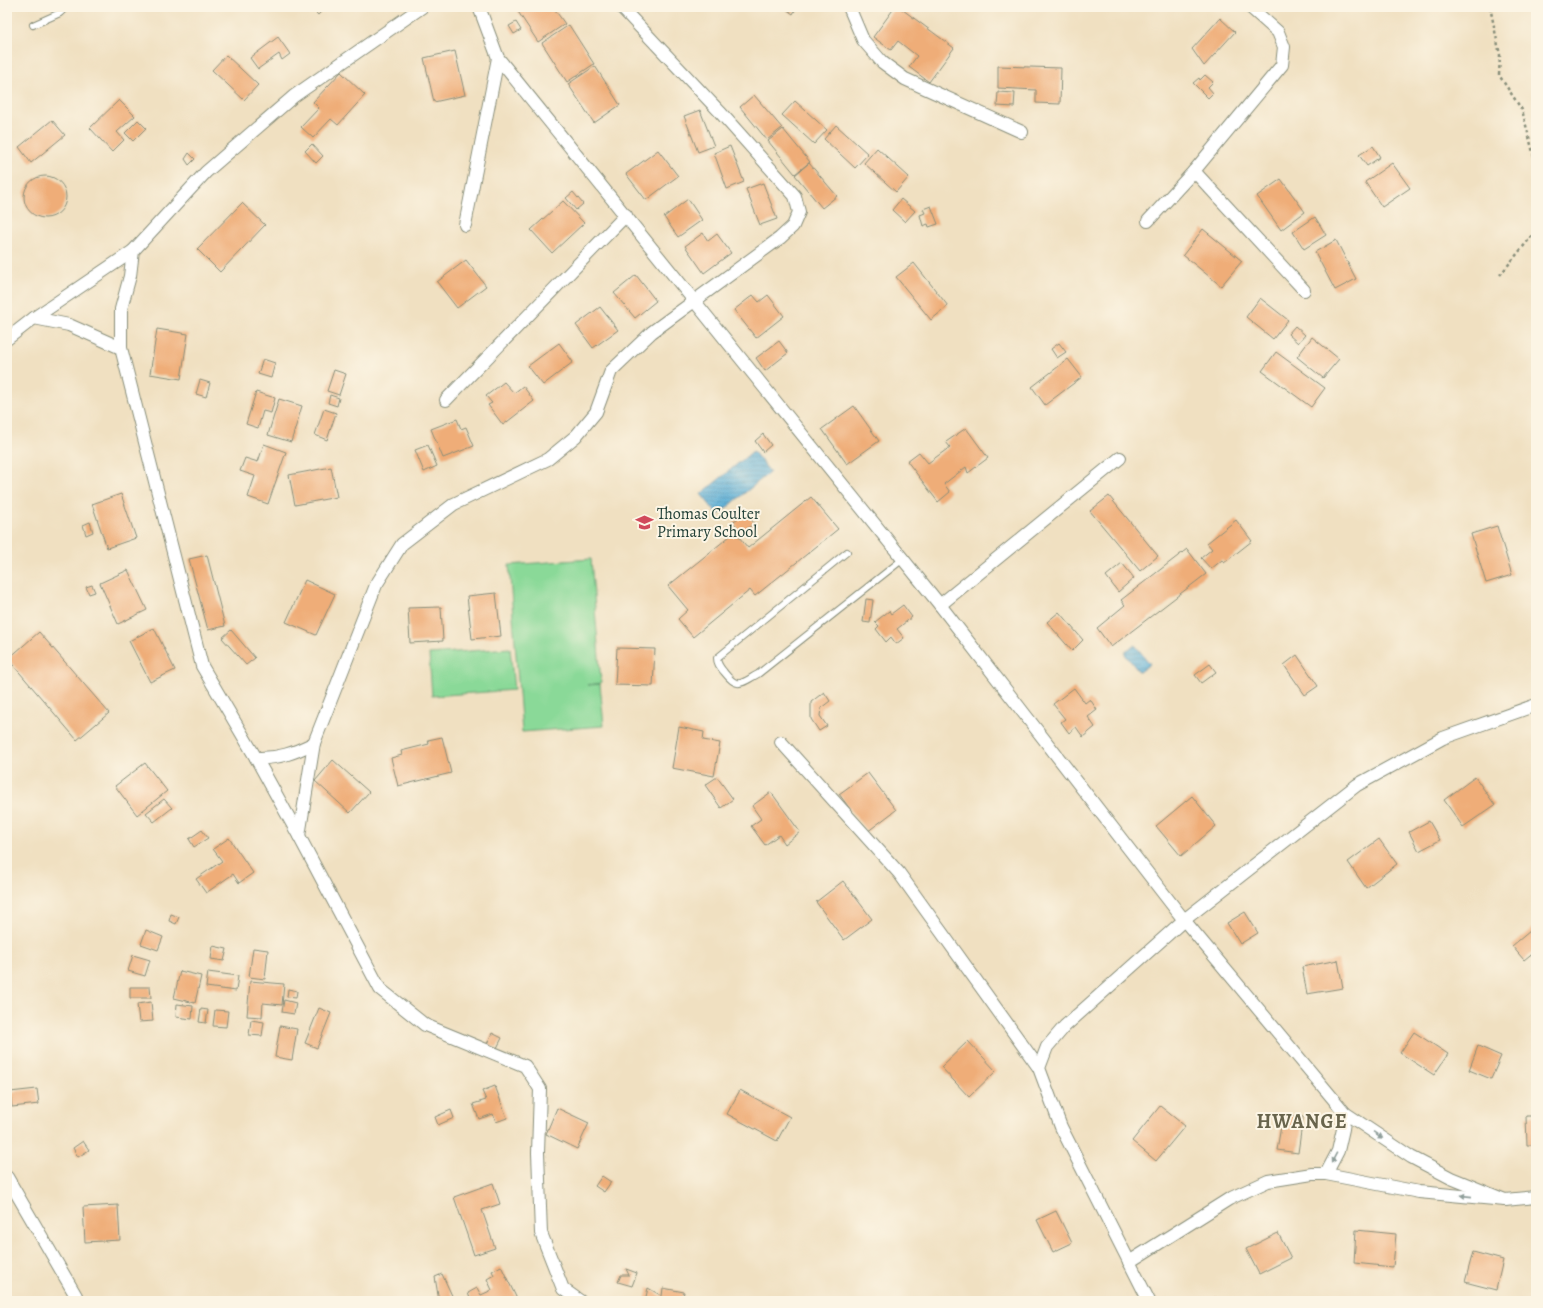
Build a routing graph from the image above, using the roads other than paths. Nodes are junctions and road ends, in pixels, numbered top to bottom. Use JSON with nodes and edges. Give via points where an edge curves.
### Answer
{"nodes":[{"id":1,"x":66,"y":7,"type":"edge"},
{"id":2,"x":422,"y":7,"type":"edge"},
{"id":3,"x":479,"y":7,"type":"edge"},
{"id":4,"x":621,"y":7,"type":"edge"},
{"id":5,"x":849,"y":7,"type":"edge"},
{"id":6,"x":1250,"y":7,"type":"edge"},
{"id":7,"x":33,"y":25,"type":"dead end"},
{"id":8,"x":498,"y":58,"type":"junction"},
{"id":9,"x":1022,"y":132,"type":"dead end"},
{"id":10,"x":1194,"y":170,"type":"junction"},
{"id":11,"x":626,"y":215,"type":"junction"},
{"id":12,"x":1148,"y":221,"type":"dead end"},
{"id":13,"x":465,"y":225,"type":"dead end"},
{"id":14,"x":134,"y":251,"type":"junction"},
{"id":15,"x":1304,"y":290,"type":"dead end"},
{"id":16,"x":694,"y":301,"type":"junction"},
{"id":17,"x":34,"y":318,"type":"junction"},
{"id":18,"x":7,"y":339,"type":"edge"},
{"id":19,"x":121,"y":348,"type":"junction"},
{"id":20,"x":446,"y":400,"type":"dead end"},
{"id":21,"x":1120,"y":458,"type":"dead end"},
{"id":22,"x":847,"y":552,"type":"dead end"},
{"id":23,"x":903,"y":559,"type":"junction"},
{"id":24,"x":940,"y":605,"type":"junction"},
{"id":25,"x":1536,"y":705,"type":"edge"},
{"id":26,"x":781,"y":742,"type":"dead end"},
{"id":27,"x":314,"y":743,"type":"junction"},
{"id":28,"x":256,"y":758,"type":"junction"},
{"id":29,"x":299,"y":836,"type":"junction"},
{"id":30,"x":1184,"y":920,"type":"junction"},
{"id":31,"x":1039,"y":1068,"type":"junction"},
{"id":32,"x":1345,"y":1113,"type":"junction"},
{"id":33,"x":1326,"y":1174,"type":"junction"},
{"id":34,"x":7,"y":1177,"type":"edge"},
{"id":35,"x":1535,"y":1198,"type":"edge"},
{"id":36,"x":1505,"y":1200,"type":"junction"},
{"id":37,"x":1129,"y":1262,"type":"junction"},
{"id":38,"x":79,"y":1301,"type":"edge"},
{"id":39,"x":580,"y":1301,"type":"edge"},
{"id":40,"x":1149,"y":1301,"type":"edge"}],
"edges":[{"from":1,"to":7,"type":"lane","via":[[60,13]]},
{"from":2,"to":14,"type":"street","via":[[294,96],[206,172]]},
{"from":3,"to":8,"type":"street"},
{"from":4,"to":16,"type":"street","via":[[795,196],[799,212],[793,226],[780,238]]},
{"from":5,"to":9,"type":"street","via":[[863,40],[882,62],[905,79]]},
{"from":6,"to":10,"type":"street","via":[[1278,32],[1284,46],[1282,65]]},
{"from":8,"to":11,"type":"street"},
{"from":8,"to":13,"type":"street"},
{"from":10,"to":12,"type":"street"},
{"from":10,"to":15,"type":"street"},
{"from":11,"to":16,"type":"street"},
{"from":11,"to":20,"type":"street"},
{"from":14,"to":17,"type":"street"},
{"from":14,"to":19,"type":"street","via":[[121,309]]},
{"from":16,"to":23,"type":"street"},
{"from":16,"to":27,"type":"street","via":[[652,332],[611,372],[596,412],[576,436],[548,459],[454,504],[402,544],[376,585]]},
{"from":17,"to":18,"type":"street"},
{"from":17,"to":19,"type":"street","via":[[69,325]]},
{"from":19,"to":28,"type":"street","via":[[202,666]]},
{"from":21,"to":24,"type":"street"},
{"from":22,"to":23,"type":"lane","via":[[717,658],[717,664],[732,682],[744,682],[758,674]]},
{"from":23,"to":24,"type":"street"},
{"from":24,"to":30,"type":"street"},
{"from":25,"to":30,"type":"street","via":[[1443,738],[1357,784]]},
{"from":26,"to":31,"type":"street","via":[[899,874]]},
{"from":27,"to":28,"type":"street","via":[[294,753]]},
{"from":27,"to":29,"type":"street"},
{"from":28,"to":29,"type":"street"},
{"from":29,"to":39,"type":"street","via":[[380,989],[425,1025],[525,1066],[540,1089],[538,1153],[541,1233],[563,1289]]},
{"from":30,"to":31,"type":"street","via":[[1065,1026],[1047,1047]]},
{"from":30,"to":32,"type":"street"},
{"from":31,"to":37,"type":"street","via":[[1061,1128]]},
{"from":32,"to":33,"type":"street","one_way":true,"via":[[1338,1151]]},
{"from":32,"to":36,"type":"street","one_way":true,"via":[[1411,1157],[1451,1178]]},
{"from":36,"to":33,"type":"street","one_way":true,"via":[[1419,1192]]},
{"from":33,"to":37,"type":"street","via":[[1268,1181],[1229,1199]]},
{"from":34,"to":38,"type":"street"},
{"from":35,"to":36,"type":"street"},
{"from":37,"to":40,"type":"street"}]}
